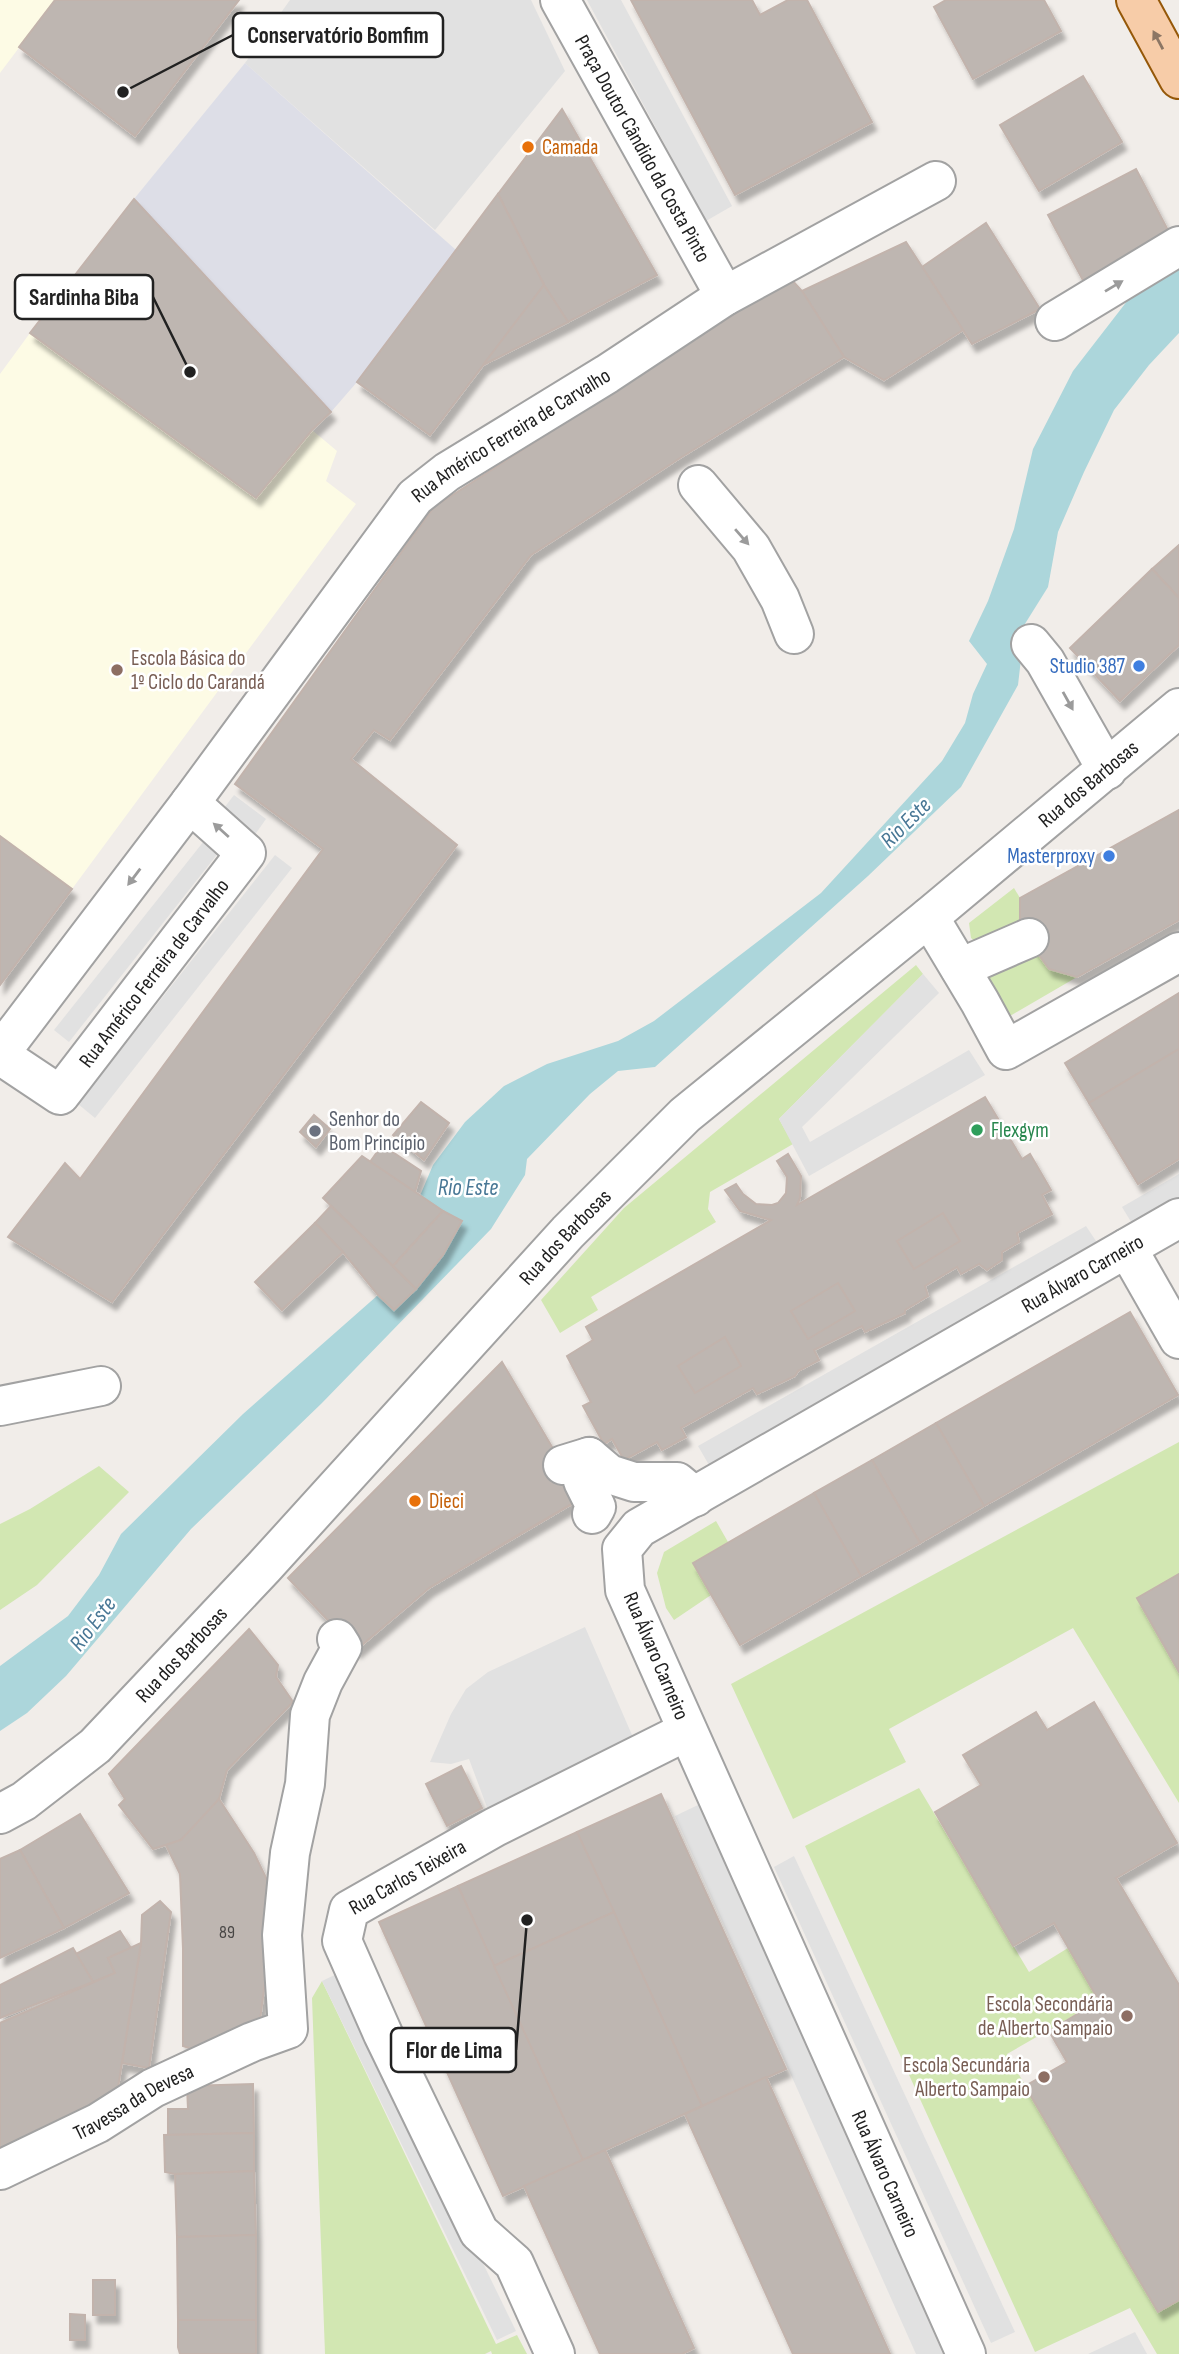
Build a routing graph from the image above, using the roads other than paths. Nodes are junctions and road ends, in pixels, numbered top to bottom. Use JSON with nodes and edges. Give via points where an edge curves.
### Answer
{"nodes":[{"id":1,"x":560,"y":0,"type":"edge"},
{"id":2,"x":1136,"y":0,"type":"edge"},
{"id":3,"x":1179,"y":79,"type":"edge"},
{"id":4,"x":936,"y":181,"type":"dead end"},
{"id":5,"x":1179,"y":246,"type":"edge"},
{"id":6,"x":726,"y":296,"type":"junction"},
{"id":7,"x":1055,"y":321,"type":"dead end"},
{"id":8,"x":698,"y":485,"type":"dead end"},
{"id":9,"x":794,"y":634,"type":"dead end"},
{"id":10,"x":1031,"y":645,"type":"dead end"},
{"id":11,"x":1179,"y":708,"type":"edge"},
{"id":12,"x":1107,"y":770,"type":"junction"},
{"id":13,"x":190,"y":803,"type":"junction"},
{"id":14,"x":929,"y":917,"type":"junction"},
{"id":15,"x":1028,"y":939,"type":"dead end"},
{"id":16,"x":1179,"y":952,"type":"edge"},
{"id":17,"x":960,"y":968,"type":"junction"},
{"id":18,"x":0,"y":1054,"type":"edge"},
{"id":19,"x":1179,"y":1218,"type":"edge"},
{"id":20,"x":1128,"y":1248,"type":"junction"},
{"id":21,"x":1179,"y":1339,"type":"edge"},
{"id":22,"x":101,"y":1385,"type":"dead end"},
{"id":23,"x":0,"y":1406,"type":"edge"},
{"id":24,"x":695,"y":1497,"type":"junction"},
{"id":25,"x":593,"y":1514,"type":"dead end"},
{"id":26,"x":337,"y":1639,"type":"dead end"},
{"id":27,"x":687,"y":1731,"type":"junction"},
{"id":28,"x":0,"y":1814,"type":"edge"},
{"id":29,"x":0,"y":2170,"type":"edge"},
{"id":30,"x":555,"y":2354,"type":"edge"},
{"id":31,"x":965,"y":2354,"type":"edge"}],
"edges":[{"from":1,"to":6,"type":"street","name":"Praça Doutor Cândido da Costa Pinto"},
{"from":3,"to":2,"type":"main road","one_way":true},
{"from":4,"to":6,"type":"street","name":"Rua Américo Ferreira de Carvalho"},
{"from":7,"to":5,"type":"street","one_way":true},
{"from":6,"to":13,"type":"street","name":"Rua Américo Ferreira de Carvalho","via":[[447,472],[415,497]]},
{"from":8,"to":9,"type":"street","one_way":true,"via":[[751,548]]},
{"from":10,"to":12,"type":"street","one_way":true,"via":[[1045,661]]},
{"from":11,"to":12,"type":"street","name":"Rua dos Barbosas"},
{"from":12,"to":14,"type":"street","name":"Rua dos Barbosas"},
{"from":13,"to":18,"type":"street","name":"Rua Américo Ferreira de Carvalho","one_way":true},
{"from":18,"to":13,"type":"street","name":"Rua Américo Ferreira de Carvalho","one_way":true,"via":[[60,1095],[246,853]]},
{"from":14,"to":17,"type":"street"},
{"from":14,"to":28,"type":"street","name":"Rua dos Barbosas","via":[[685,1115],[568,1232],[94,1746],[24,1801]]},
{"from":15,"to":17,"type":"street"},
{"from":16,"to":17,"type":"street","via":[[1006,1050]]},
{"from":19,"to":20,"type":"street","name":"Rua Álvaro Carneiro"},
{"from":20,"to":21,"type":"street"},
{"from":20,"to":24,"type":"street","name":"Rua Álvaro Carneiro"},
{"from":22,"to":23,"type":"street"},
{"from":24,"to":25,"type":"street","via":[[677,1482],[634,1482],[576,1461],[596,1507]]},
{"from":24,"to":27,"type":"street","name":"Rua Álvaro Carneiro","via":[[639,1528],[622,1549],[625,1590]]},
{"from":26,"to":29,"type":"street","name":"Travessa da Devesa","via":[[342,1647],[310,1715],[305,1784],[290,1853],[282,1935],[288,2029],[153,2088],[98,2123]]},
{"from":27,"to":30,"type":"street","name":"Rua Carlos Teixeira","via":[[495,1827],[349,1910],[342,1941],[479,2232],[514,2263]]},
{"from":27,"to":31,"type":"street","name":"Rua Álvaro Carneiro"}]}
